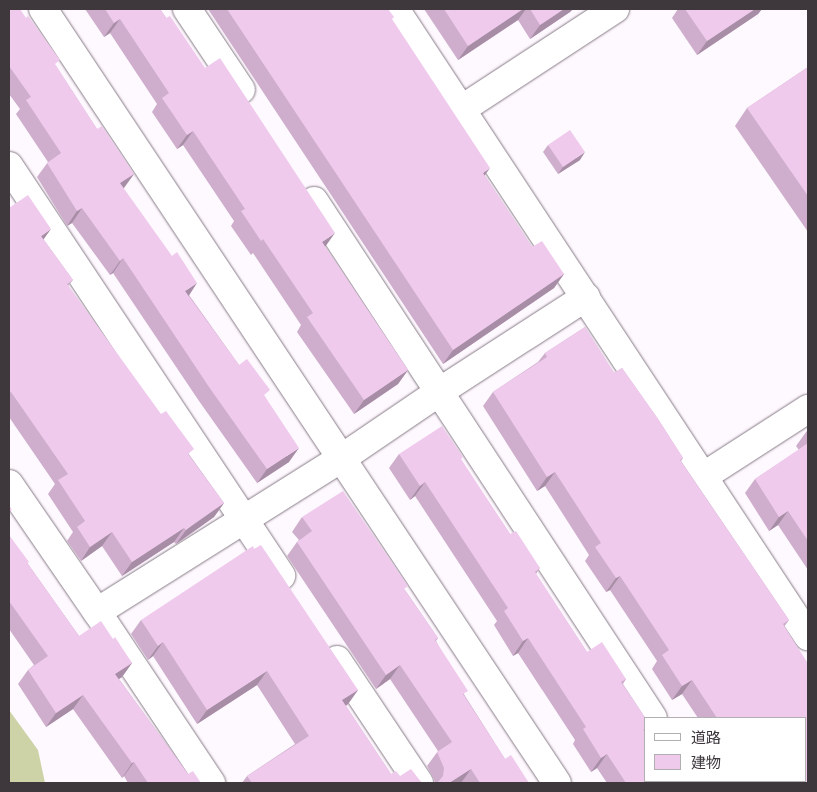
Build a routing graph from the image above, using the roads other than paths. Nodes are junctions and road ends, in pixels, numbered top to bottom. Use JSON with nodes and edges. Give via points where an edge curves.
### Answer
{"nodes":[{"id":1,"x":43,"y":9,"type":"edge"},
{"id":2,"x":187,"y":9,"type":"edge"},
{"id":3,"x":395,"y":9,"type":"edge"},
{"id":4,"x":606,"y":11,"type":"edge"},
{"id":5,"x":462,"y":108,"type":"junction"},
{"id":6,"x":253,"y":109,"type":"edge"},
{"id":7,"x":9,"y":166,"type":"edge"},
{"id":8,"x":302,"y":184,"type":"edge"},
{"id":9,"x":586,"y":297,"type":"junction"},
{"id":10,"x":439,"y":392,"type":"junction"},
{"id":11,"x":808,"y":409,"type":"edge"},
{"id":12,"x":342,"y":458,"type":"junction"},
{"id":13,"x":704,"y":476,"type":"junction"},
{"id":14,"x":9,"y":484,"type":"edge"},
{"id":15,"x":244,"y":520,"type":"junction"},
{"id":16,"x":294,"y":594,"type":"edge"},
{"id":17,"x":97,"y":612,"type":"junction"},
{"id":18,"x":321,"y":635,"type":"edge"},
{"id":19,"x":808,"y":636,"type":"edge"},
{"id":20,"x":652,"y":717,"type":"edge"},
{"id":21,"x":211,"y":783,"type":"edge"},
{"id":22,"x":419,"y":783,"type":"edge"},
{"id":23,"x":557,"y":783,"type":"edge"}],
"edges":[{"from":1,"to":12,"type":"street"},
{"from":2,"to":6,"type":"street"},
{"from":3,"to":5,"type":"street"},
{"from":4,"to":5,"type":"street"},
{"from":5,"to":9,"type":"street"},
{"from":7,"to":15,"type":"street"},
{"from":8,"to":10,"type":"street"},
{"from":9,"to":10,"type":"street"},
{"from":9,"to":13,"type":"street"},
{"from":10,"to":12,"type":"street"},
{"from":10,"to":20,"type":"street"},
{"from":11,"to":13,"type":"street"},
{"from":12,"to":15,"type":"street"},
{"from":12,"to":23,"type":"street"},
{"from":13,"to":19,"type":"street"},
{"from":14,"to":17,"type":"street"},
{"from":15,"to":16,"type":"street"},
{"from":15,"to":17,"type":"street"},
{"from":17,"to":21,"type":"street"},
{"from":18,"to":22,"type":"street"}]}
